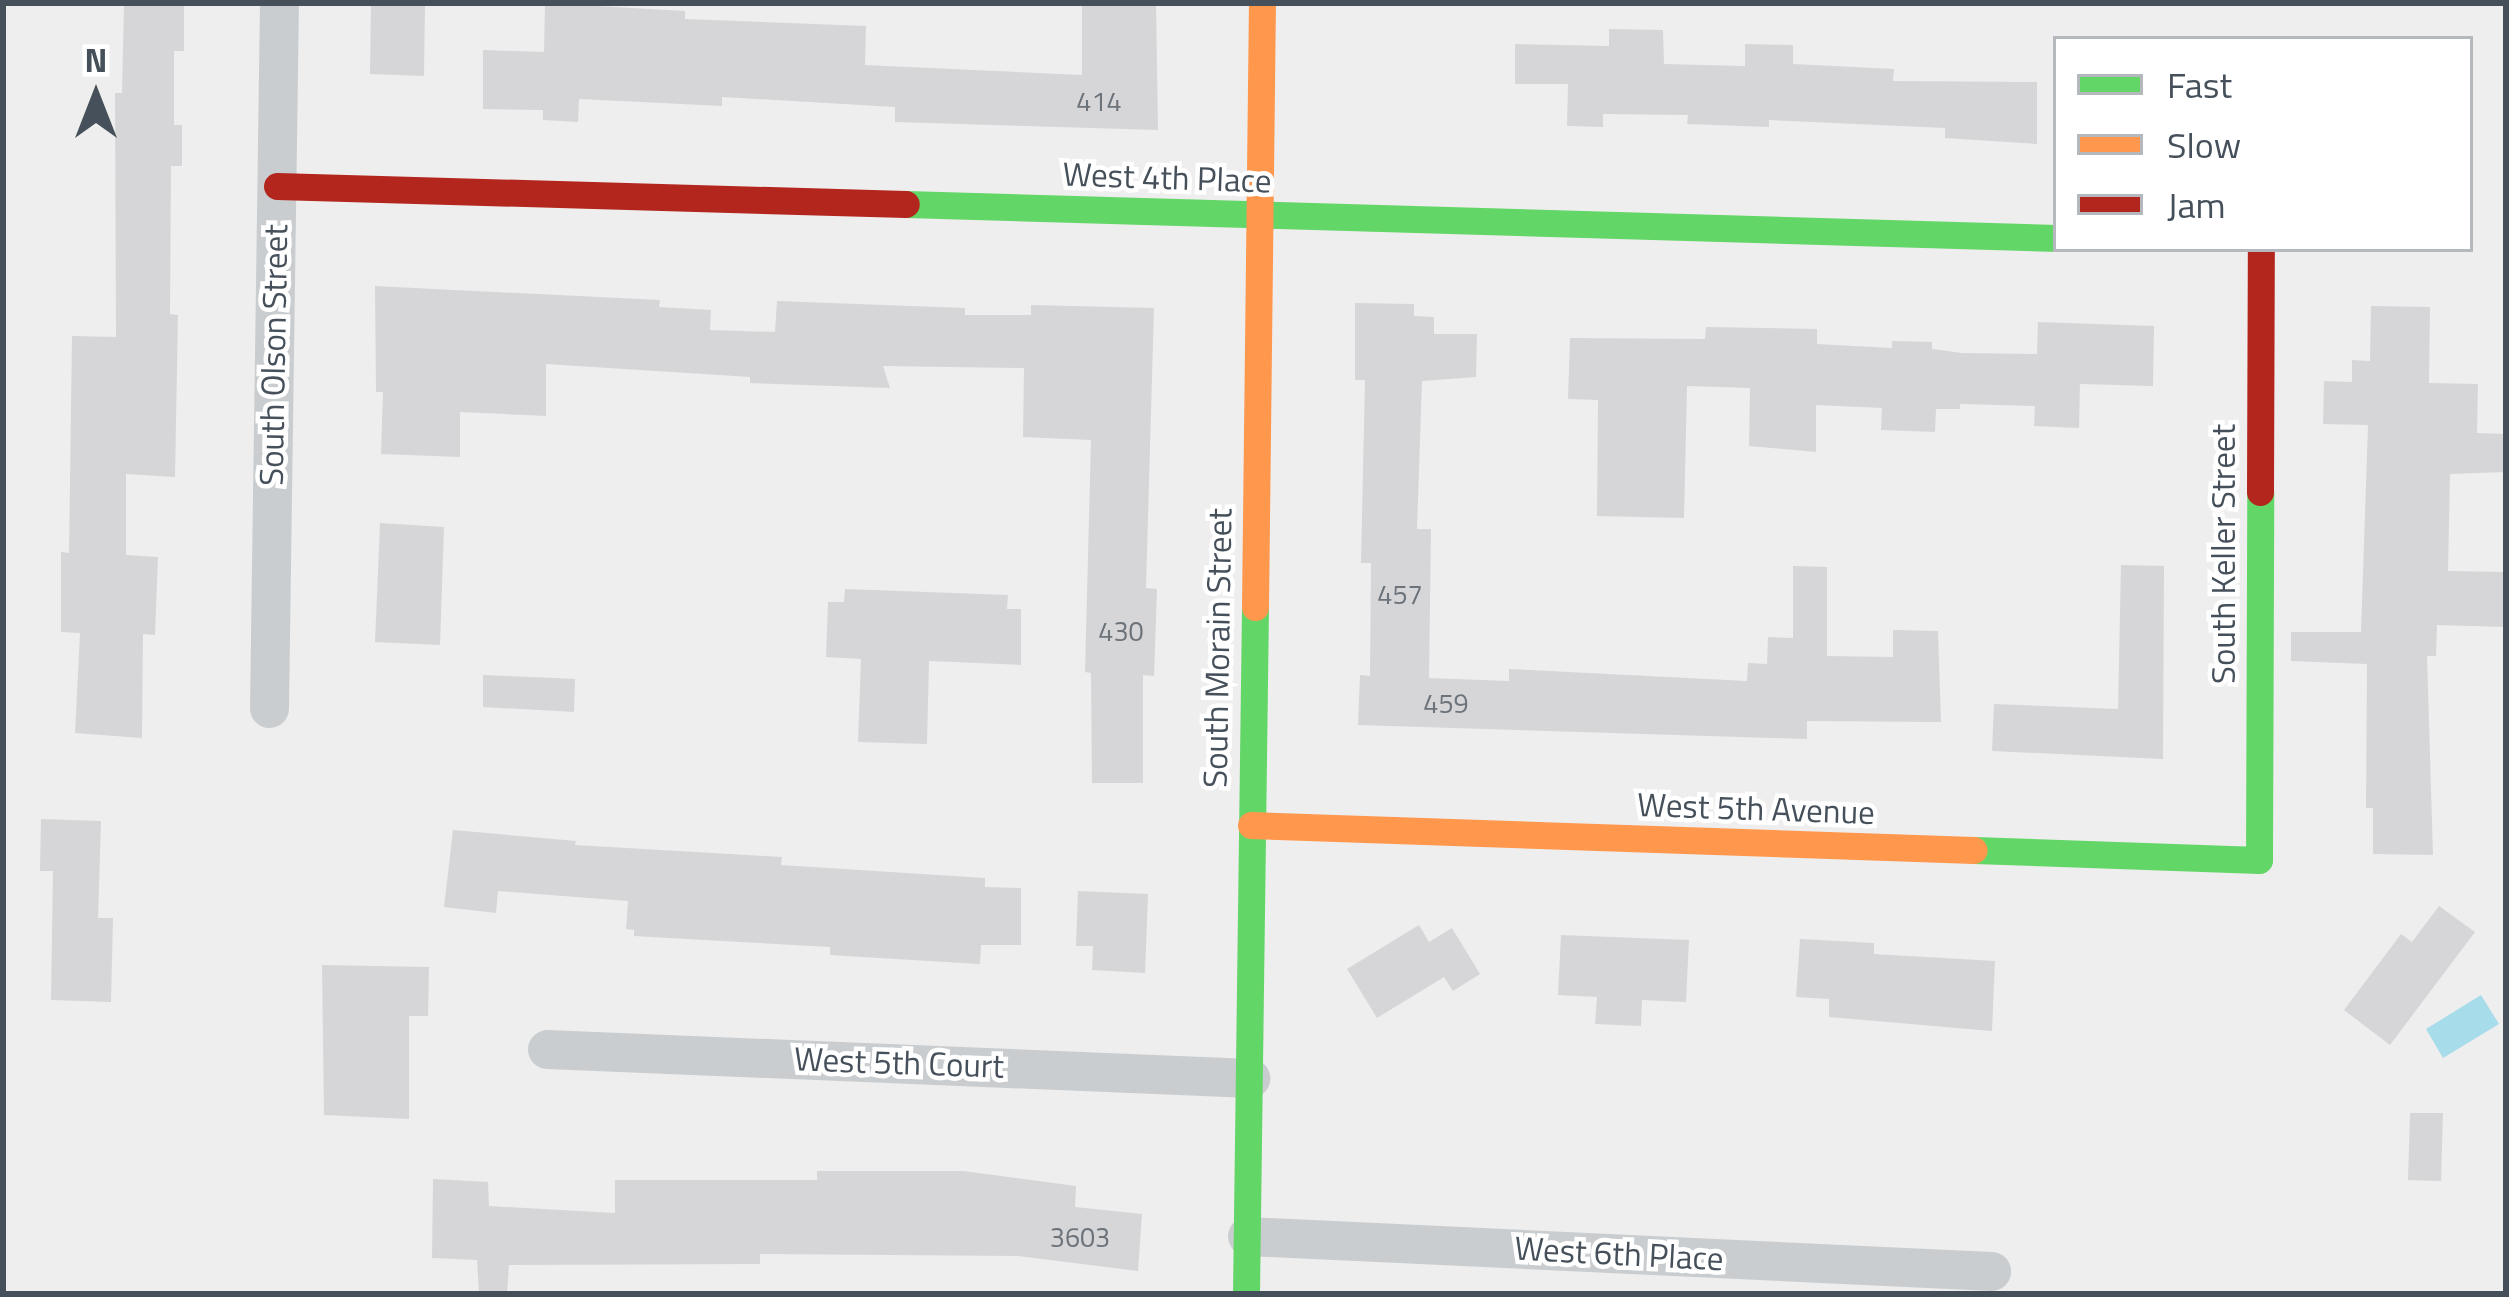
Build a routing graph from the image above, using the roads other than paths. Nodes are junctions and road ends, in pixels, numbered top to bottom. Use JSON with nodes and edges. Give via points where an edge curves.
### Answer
{"nodes":[{"id":1,"x":279,"y":3,"type":"edge"},
{"id":2,"x":1262,"y":3,"type":"edge"},
{"id":3,"x":277,"y":186,"type":"junction"},
{"id":4,"x":1258,"y":216,"type":"junction"},
{"id":5,"x":2053,"y":238,"type":"edge"},
{"id":6,"x":2261,"y":252,"type":"edge"},
{"id":7,"x":269,"y":708,"type":"dead end"},
{"id":8,"x":1251,"y":825,"type":"junction"},
{"id":9,"x":2259,"y":860,"type":"joint"},
{"id":10,"x":548,"y":1049,"type":"dead end"},
{"id":11,"x":1250,"y":1078,"type":"junction"},
{"id":12,"x":1247,"y":1236,"type":"junction"},
{"id":13,"x":1991,"y":1271,"type":"dead end"},
{"id":14,"x":1823,"y":1279,"type":"edge"},
{"id":15,"x":1246,"y":1294,"type":"edge"}],
"edges":[{"from":1,"to":3,"type":"street","name":"South Olson Street"},
{"from":2,"to":4,"type":"street","name":"South Morain Street"},
{"from":3,"to":4,"type":"street","name":"West 4th Place"},
{"from":3,"to":7,"type":"street","name":"South Olson Street"},
{"from":4,"to":5,"type":"street","name":"West 4th Place"},
{"from":4,"to":8,"type":"street","name":"South Morain Street"},
{"from":6,"to":9,"type":"street","name":"South Keller Street"},
{"from":8,"to":9,"type":"street","name":"West 5th Avenue"},
{"from":8,"to":11,"type":"street","name":"South Morain Street"},
{"from":10,"to":11,"type":"street","name":"West 5th Court"},
{"from":11,"to":12,"type":"street","name":"South Morain Street"},
{"from":12,"to":14,"type":"street","name":"West 6th Place"},
{"from":12,"to":15,"type":"street","name":"South Morain Street"},
{"from":13,"to":14,"type":"street","name":"West 6th Place"}]}
